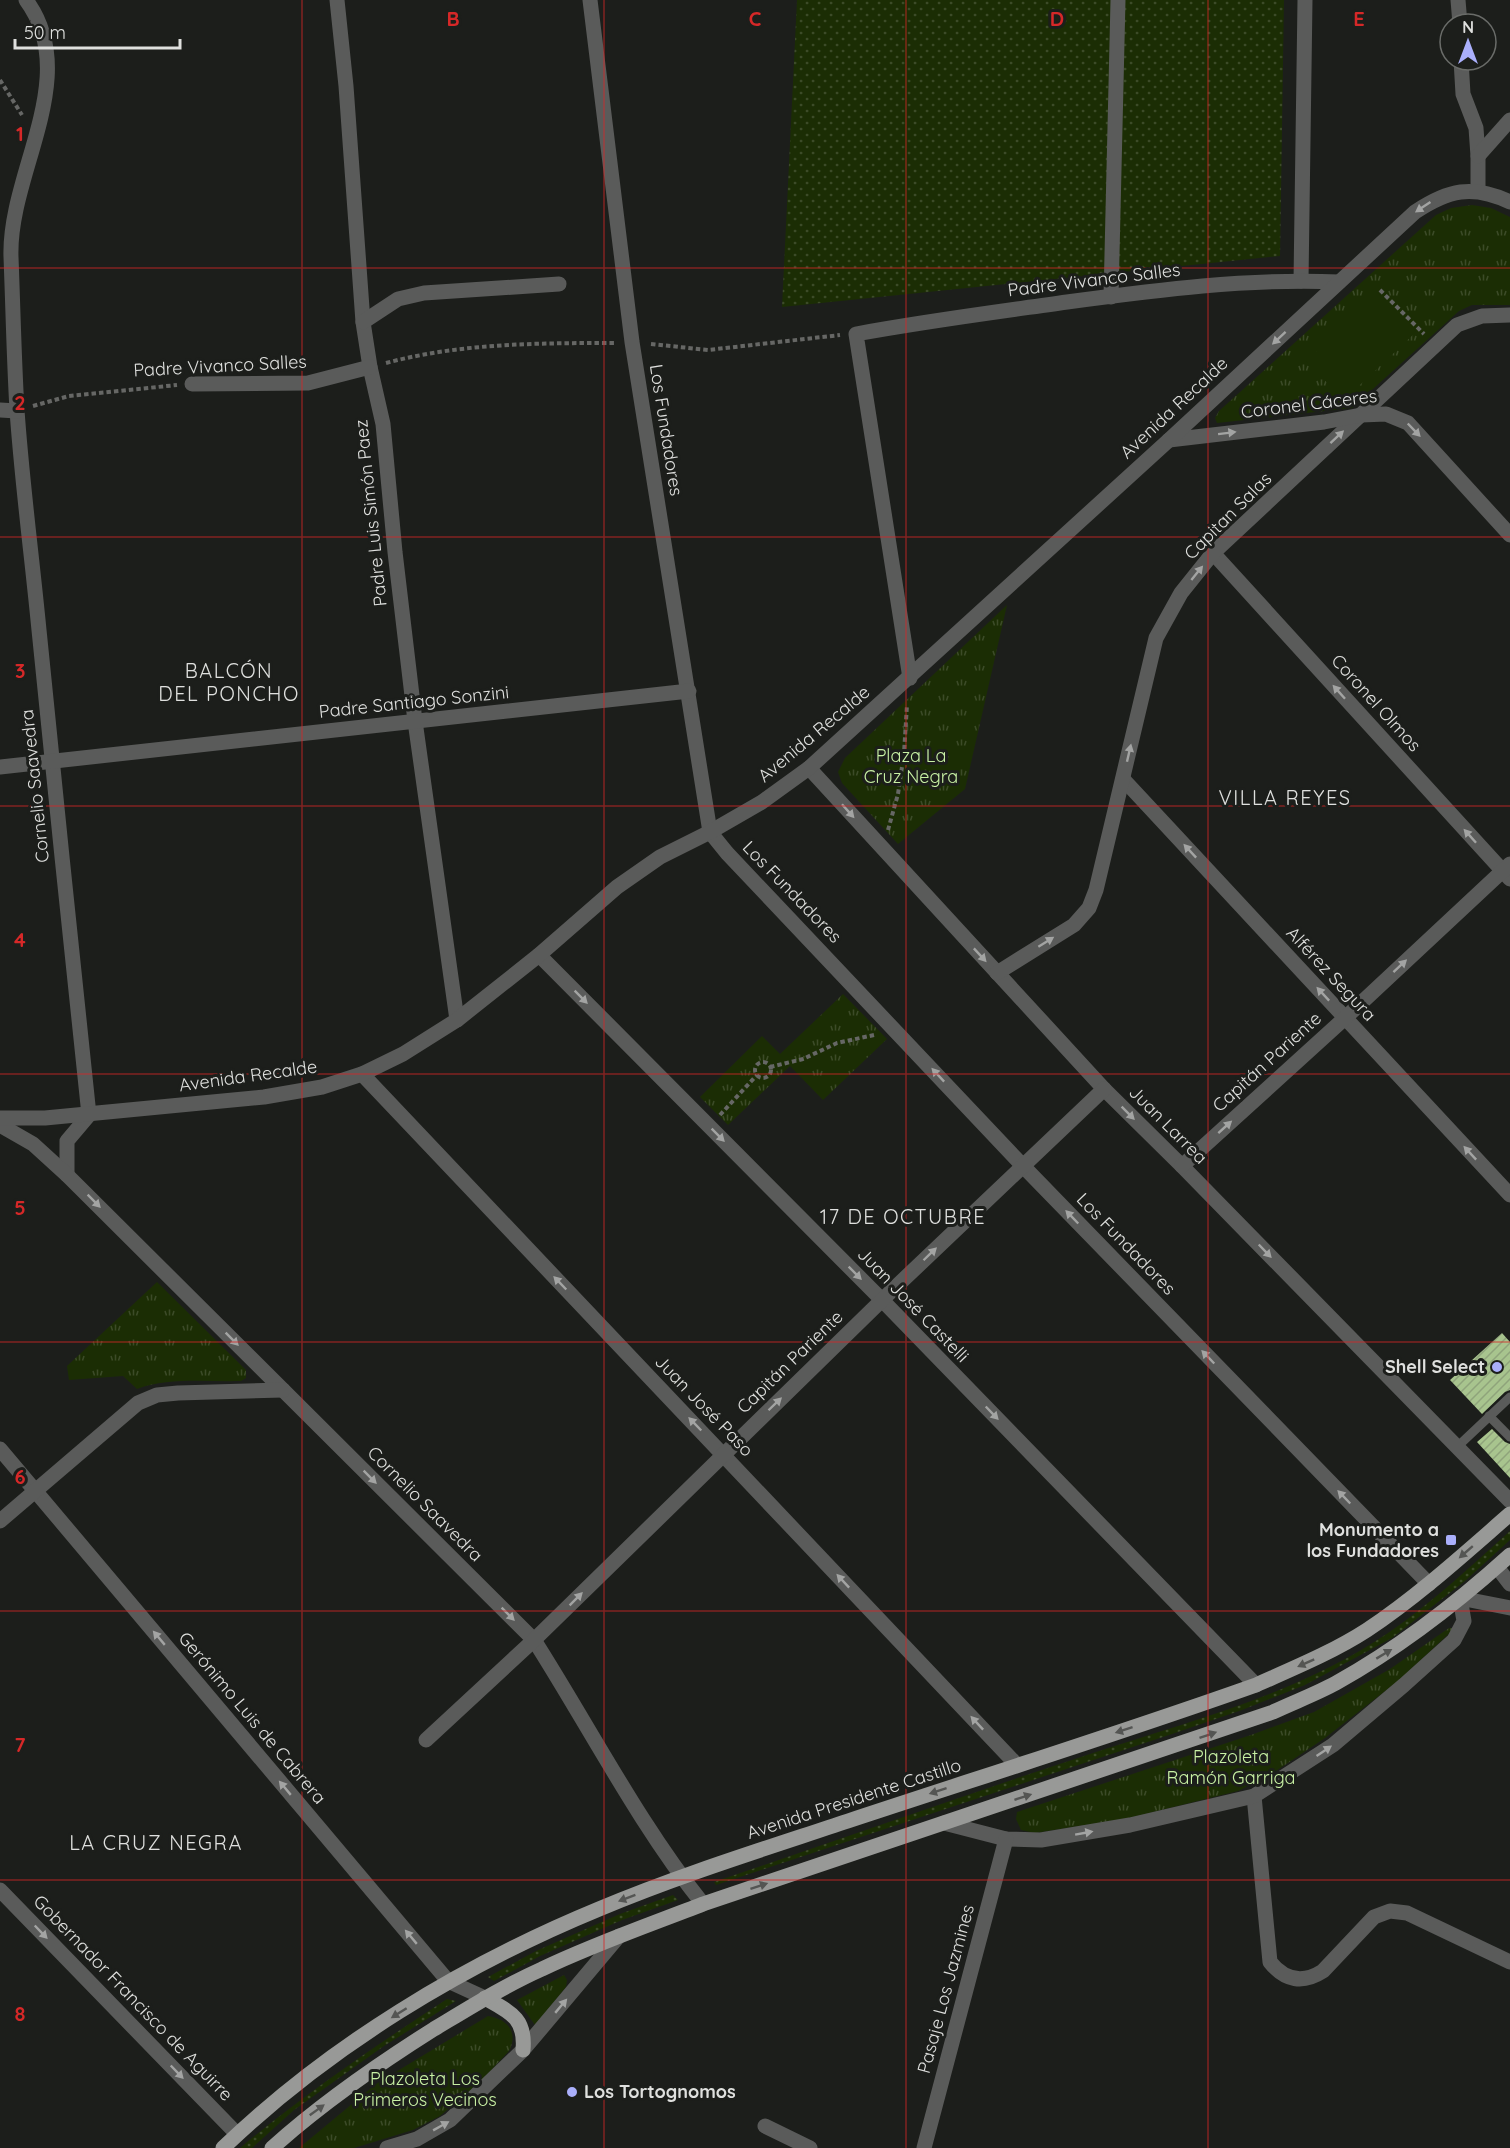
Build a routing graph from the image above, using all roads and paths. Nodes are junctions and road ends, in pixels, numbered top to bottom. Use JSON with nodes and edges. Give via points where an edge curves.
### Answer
{"nodes":[{"id":1,"x":26,"y":0,"type":"edge"},
{"id":2,"x":337,"y":0,"type":"edge"},
{"id":3,"x":591,"y":0,"type":"edge"},
{"id":4,"x":1118,"y":0,"type":"edge"},
{"id":5,"x":1305,"y":0,"type":"edge"},
{"id":6,"x":1462,"y":72,"type":"edge"},
{"id":7,"x":0,"y":80,"type":"edge"},
{"id":8,"x":1510,"y":120,"type":"edge"},
{"id":9,"x":35,"y":136,"type":"junction"},
{"id":10,"x":1478,"y":156,"type":"junction"},
{"id":11,"x":1478,"y":191,"type":"junction"},
{"id":12,"x":1510,"y":202,"type":"edge"},
{"id":13,"x":1301,"y":280,"type":"junction"},
{"id":14,"x":1339,"y":282,"type":"junction"},
{"id":15,"x":559,"y":284,"type":"dead end"},
{"id":16,"x":1380,"y":290,"type":"dead end"},
{"id":17,"x":1111,"y":297,"type":"junction"},
{"id":18,"x":1510,"y":315,"type":"edge"},
{"id":19,"x":363,"y":322,"type":"junction"},
{"id":20,"x":1434,"y":346,"type":"junction"},
{"id":21,"x":370,"y":367,"type":"junction"},
{"id":22,"x":192,"y":384,"type":"joint"},
{"id":23,"x":0,"y":410,"type":"edge"},
{"id":24,"x":17,"y":411,"type":"junction"},
{"id":25,"x":1361,"y":415,"type":"junction"},
{"id":26,"x":1169,"y":440,"type":"junction"},
{"id":27,"x":1510,"y":535,"type":"edge"},
{"id":28,"x":1213,"y":553,"type":"junction"},
{"id":29,"x":910,"y":678,"type":"junction"},
{"id":30,"x":689,"y":691,"type":"junction"},
{"id":31,"x":415,"y":721,"type":"junction"},
{"id":32,"x":52,"y":762,"type":"junction"},
{"id":33,"x":0,"y":767,"type":"edge"},
{"id":34,"x":809,"y":768,"type":"junction"},
{"id":35,"x":1123,"y":779,"type":"junction"},
{"id":36,"x":710,"y":832,"type":"junction"},
{"id":37,"x":882,"y":848,"type":"junction"},
{"id":38,"x":1508,"y":871,"type":"edge"},
{"id":39,"x":539,"y":955,"type":"junction"},
{"id":40,"x":997,"y":974,"type":"junction"},
{"id":41,"x":1345,"y":1018,"type":"junction"},
{"id":42,"x":457,"y":1020,"type":"junction"},
{"id":43,"x":898,"y":1032,"type":"junction"},
{"id":44,"x":770,"y":1067,"type":"junction"},
{"id":45,"x":362,"y":1074,"type":"junction"},
{"id":46,"x":757,"y":1075,"type":"junction"},
{"id":47,"x":1104,"y":1089,"type":"junction"},
{"id":48,"x":89,"y":1115,"type":"junction"},
{"id":49,"x":0,"y":1118,"type":"edge"},
{"id":50,"x":0,"y":1125,"type":"edge"},
{"id":51,"x":710,"y":1126,"type":"junction"},
{"id":52,"x":1023,"y":1166,"type":"junction"},
{"id":53,"x":1182,"y":1166,"type":"junction"},
{"id":54,"x":67,"y":1174,"type":"junction"},
{"id":55,"x":1510,"y":1195,"type":"edge"},
{"id":56,"x":882,"y":1300,"type":"junction"},
{"id":57,"x":283,"y":1390,"type":"junction"},
{"id":58,"x":1510,"y":1397,"type":"edge"},
{"id":59,"x":1490,"y":1416,"type":"junction"},
{"id":60,"x":1510,"y":1437,"type":"edge"},
{"id":61,"x":1457,"y":1447,"type":"junction"},
{"id":62,"x":0,"y":1449,"type":"edge"},
{"id":63,"x":723,"y":1454,"type":"junction"},
{"id":64,"x":36,"y":1492,"type":"junction"},
{"id":65,"x":1510,"y":1501,"type":"edge"},
{"id":66,"x":1510,"y":1514,"type":"edge"},
{"id":67,"x":0,"y":1521,"type":"edge"},
{"id":68,"x":1510,"y":1555,"type":"edge"},
{"id":69,"x":1497,"y":1567,"type":"junction"},
{"id":70,"x":1429,"y":1584,"type":"junction"},
{"id":71,"x":1510,"y":1584,"type":"edge"},
{"id":72,"x":1461,"y":1598,"type":"junction"},
{"id":73,"x":1510,"y":1608,"type":"edge"},
{"id":74,"x":534,"y":1641,"type":"junction"},
{"id":75,"x":1256,"y":1685,"type":"junction"},
{"id":76,"x":426,"y":1740,"type":"dead end"},
{"id":77,"x":1017,"y":1765,"type":"junction"},
{"id":78,"x":1254,"y":1796,"type":"junction"},
{"id":79,"x":944,"y":1823,"type":"junction"},
{"id":80,"x":1006,"y":1839,"type":"junction"},
{"id":81,"x":681,"y":1877,"type":"junction"},
{"id":82,"x":0,"y":1890,"type":"edge"},
{"id":83,"x":703,"y":1904,"type":"junction"},
{"id":84,"x":619,"y":1936,"type":"junction"},
{"id":85,"x":1510,"y":1962,"type":"edge"},
{"id":86,"x":448,"y":1982,"type":"junction"},
{"id":87,"x":485,"y":1998,"type":"junction"},
{"id":88,"x":523,"y":2050,"type":"junction"},
{"id":89,"x":765,"y":2126,"type":"dead end"},
{"id":90,"x":237,"y":2134,"type":"junction"},
{"id":91,"x":223,"y":2148,"type":"edge"},
{"id":92,"x":272,"y":2148,"type":"edge"},
{"id":93,"x":387,"y":2148,"type":"edge"},
{"id":94,"x":810,"y":2148,"type":"edge"},
{"id":95,"x":924,"y":2148,"type":"edge"}],
"edges":[{"from":1,"to":9,"type":"street","name":"Cornelio Saavedra","via":[[44,36],[49,75]]},
{"from":2,"to":19,"type":"street","name":"Padre Luis Simón Paez"},
{"from":3,"to":30,"type":"street","name":"Los Fundadores","via":[[632,342]]},
{"from":4,"to":17,"type":"street"},
{"from":5,"to":13,"type":"street"},
{"from":6,"to":10,"type":"street","via":[[1463,94],[1476,128]]},
{"from":7,"to":9,"type":"path"},
{"from":8,"to":10,"type":"street"},
{"from":9,"to":24,"type":"street","name":"Cornelio Saavedra","via":[[11,246]]},
{"from":10,"to":11,"type":"street"},
{"from":11,"to":12,"type":"street"},
{"from":11,"to":14,"type":"street","name":"Avenida Recalde","one_way":true,"via":[[1436,198],[1415,212]]},
{"from":13,"to":14,"type":"street","name":"Padre Vivanco Salles"},
{"from":13,"to":17,"type":"street","name":"Padre Vivanco Salles"},
{"from":14,"to":26,"type":"street","name":"Avenida Recalde","one_way":true},
{"from":15,"to":19,"type":"street","via":[[424,293],[398,299]]},
{"from":16,"to":20,"type":"path"},
{"from":17,"to":29,"type":"street","name":"Padre Vivanco Salles","via":[[856,334]]},
{"from":18,"to":20,"type":"street","name":"Capitan Salas","via":[[1482,315],[1457,325]]},
{"from":19,"to":21,"type":"street","name":"Padre Luis Simón Paez"},
{"from":20,"to":25,"type":"street","name":"Capitan Salas"},
{"from":21,"to":22,"type":"street","name":"Padre Vivanco Salles","via":[[308,382]]},
{"from":21,"to":31,"type":"street","name":"Padre Luis Simón Paez","via":[[383,424]]},
{"from":22,"to":24,"type":"path","name":"Padre Vivanco Salles","via":[[69,396]]},
{"from":23,"to":24,"type":"street"},
{"from":24,"to":32,"type":"street","name":"Cornelio Saavedra"},
{"from":26,"to":25,"type":"street","name":"Coronel Cáceres","one_way":true},
{"from":25,"to":27,"type":"street","name":"Coronel Cáceres","one_way":true,"via":[[1386,414],[1408,423]]},
{"from":28,"to":25,"type":"street","name":"Capitan Salas","one_way":true},
{"from":26,"to":29,"type":"street","name":"Avenida Recalde"},
{"from":35,"to":28,"type":"street","name":"Capitan Salas","one_way":true,"via":[[1156,638],[1181,593]]},
{"from":38,"to":28,"type":"street","name":"Coronel Olmos","one_way":true},
{"from":29,"to":34,"type":"street","name":"Avenida Recalde"},
{"from":29,"to":37,"type":"path","via":[[898,794]]},
{"from":30,"to":31,"type":"street","name":"Padre Santiago Sonzini"},
{"from":30,"to":36,"type":"street","name":"Los Fundadores"},
{"from":31,"to":32,"type":"street","name":"Padre Santiago Sonzini"},
{"from":31,"to":42,"type":"street","name":"Padre Luis Simón Paez"},
{"from":32,"to":33,"type":"street","name":"Padre Santiago Sonzini"},
{"from":32,"to":48,"type":"street","name":"Cornelio Saavedra"},
{"from":34,"to":36,"type":"street","name":"Avenida Recalde","via":[[762,802]]},
{"from":34,"to":37,"type":"street","name":"Juan Larrea","one_way":true},
{"from":40,"to":35,"type":"street","name":"Capitan Salas","one_way":true,"via":[[1074,925],[1089,908]]},
{"from":41,"to":35,"type":"street","name":"Alférez Segura","one_way":true},
{"from":36,"to":39,"type":"street","name":"Avenida Recalde","via":[[660,857],[617,887]]},
{"from":36,"to":43,"type":"street","name":"Los Fundadores"},
{"from":37,"to":40,"type":"street","name":"Juan Larrea","one_way":true},
{"from":41,"to":38,"type":"street","name":"Capitán Pariente","one_way":true},
{"from":39,"to":42,"type":"street","name":"Avenida Recalde"},
{"from":39,"to":51,"type":"street","name":"Juan José Castelli","one_way":true},
{"from":40,"to":47,"type":"street","name":"Juan Larrea"},
{"from":53,"to":41,"type":"street","name":"Capitán Pariente","one_way":true},
{"from":55,"to":41,"type":"street","name":"Alférez Segura","one_way":true},
{"from":42,"to":45,"type":"street","name":"Avenida Recalde","via":[[404,1054]]},
{"from":43,"to":44,"type":"path","via":[[850,1039],[803,1059]]},
{"from":52,"to":43,"type":"street","name":"Los Fundadores","one_way":true},
{"from":44,"to":46,"type":"path","via":[[766,1077]]},
{"from":44,"to":46,"type":"path","via":[[759,1064]]},
{"from":45,"to":48,"type":"street","name":"Avenida Recalde","via":[[322,1087],[264,1097]]},
{"from":63,"to":45,"type":"street","name":"Juan José Paso","one_way":true},
{"from":46,"to":51,"type":"path"},
{"from":47,"to":52,"type":"street","name":"Capitán Pariente"},
{"from":47,"to":53,"type":"street","name":"Juan Larrea","one_way":true},
{"from":48,"to":49,"type":"street","name":"Avenida Recalde"},
{"from":48,"to":54,"type":"street","via":[[67,1141]]},
{"from":50,"to":54,"type":"street","name":"Cornelio Saavedra","via":[[33,1144]]},
{"from":51,"to":56,"type":"street","name":"Juan José Castelli","one_way":true},
{"from":56,"to":52,"type":"street","name":"Capitán Pariente","one_way":true},
{"from":70,"to":52,"type":"street","name":"Los Fundadores","one_way":true},
{"from":53,"to":61,"type":"street","name":"Juan Larrea","one_way":true},
{"from":54,"to":57,"type":"street","name":"Cornelio Saavedra","one_way":true},
{"from":63,"to":56,"type":"street","name":"Capitán Pariente","one_way":true},
{"from":56,"to":75,"type":"street","name":"Juan José Castelli","one_way":true},
{"from":57,"to":64,"type":"street","via":[[157,1395],[138,1403]]},
{"from":57,"to":74,"type":"street","name":"Cornelio Saavedra","one_way":true},
{"from":58,"to":59,"type":"lane"},
{"from":59,"to":60,"type":"lane"},
{"from":59,"to":61,"type":"lane"},
{"from":61,"to":65,"type":"street","name":"Juan Larrea"},
{"from":62,"to":64,"type":"street","name":"Gerónimo Luis de Cabrera"},
{"from":74,"to":63,"type":"street","name":"Capitán Pariente","one_way":true},
{"from":77,"to":63,"type":"street","name":"Juan José Paso","one_way":true},
{"from":64,"to":67,"type":"street"},
{"from":86,"to":64,"type":"street","name":"Gerónimo Luis de Cabrera","one_way":true},
{"from":66,"to":70,"type":"main road","name":"Avenida Presidente Castillo","one_way":true},
{"from":68,"to":69,"type":"main road"},
{"from":69,"to":71,"type":"street"},
{"from":69,"to":72,"type":"main road"},
{"from":70,"to":75,"type":"main road","name":"Avenida Presidente Castillo","one_way":true,"via":[[1367,1630]]},
{"from":72,"to":73,"type":"street"},
{"from":78,"to":72,"type":"street","one_way":true,"via":[[1333,1745],[1454,1640],[1464,1621]]},
{"from":79,"to":72,"type":"main road","one_way":true,"via":[[1273,1712],[1335,1684],[1395,1647]]},
{"from":74,"to":76,"type":"street","name":"Capitán Pariente"},
{"from":74,"to":81,"type":"street","name":"Cornelio Saavedra"},
{"from":75,"to":77,"type":"main road","name":"Avenida Presidente Castillo","one_way":true},
{"from":77,"to":81,"type":"main road","name":"Avenida Presidente Castillo","one_way":true},
{"from":80,"to":78,"type":"street","one_way":true,"via":[[1041,1840],[1130,1825]]},
{"from":78,"to":85,"type":"street","via":[[1270,1962],[1284,1976],[1315,1976],[1374,1917],[1390,1911],[1407,1913]]},
{"from":79,"to":80,"type":"street"},
{"from":83,"to":79,"type":"main road","one_way":true},
{"from":80,"to":95,"type":"street","name":"Pasaje Los Jazmines"},
{"from":81,"to":83,"type":"street","name":"Cornelio Saavedra"},
{"from":81,"to":86,"type":"main road","name":"Avenida Presidente Castillo","one_way":true,"via":[[528,1940]]},
{"from":82,"to":90,"type":"street","name":"Gobernador Francisco de Aguirre","one_way":true},
{"from":83,"to":84,"type":"main road"},
{"from":84,"to":87,"type":"main road"},
{"from":88,"to":84,"type":"street","one_way":true},
{"from":86,"to":87,"type":"street","name":"Gerónimo Luis de Cabrera"},
{"from":86,"to":90,"type":"main road","name":"Avenida Presidente Castillo","one_way":true,"via":[[375,2028],[288,2091]]},
{"from":87,"to":88,"type":"main road","via":[[507,2010],[521,2025]]},
{"from":92,"to":87,"type":"main road","one_way":true,"via":[[301,2121],[391,2056]]},
{"from":93,"to":88,"type":"street","one_way":true,"via":[[417,2139],[450,2120]]},
{"from":89,"to":94,"type":"street"},
{"from":90,"to":91,"type":"main road","name":"Avenida Presidente Castillo"}]}
